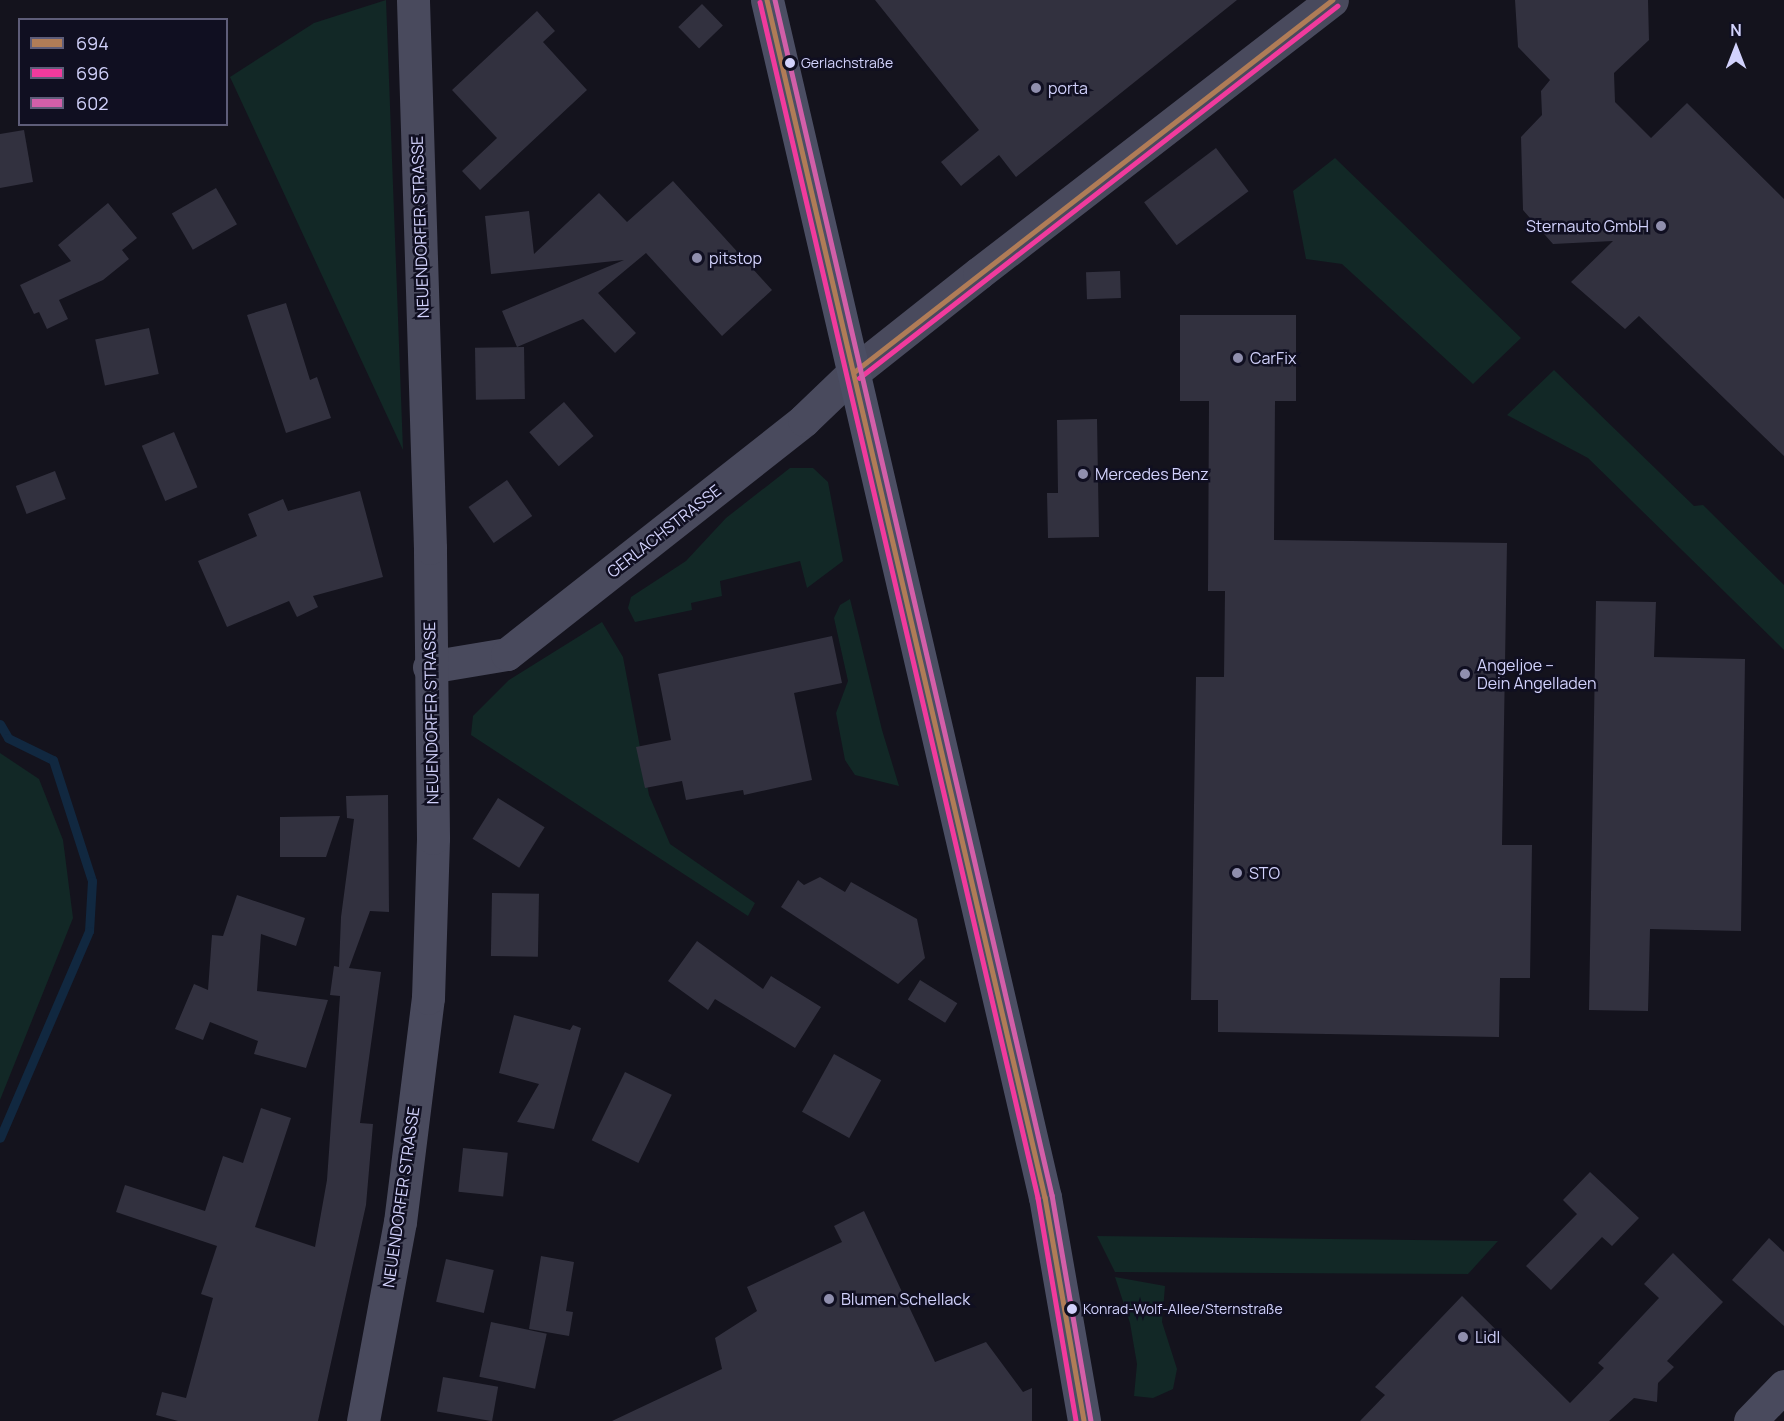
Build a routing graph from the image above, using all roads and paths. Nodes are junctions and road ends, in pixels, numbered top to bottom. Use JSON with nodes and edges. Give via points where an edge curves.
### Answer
{"nodes":[{"id":1,"x":413,"y":0,"type":"edge"},
{"id":2,"x":767,"y":0,"type":"edge"},
{"id":3,"x":1332,"y":0,"type":"edge"},
{"id":4,"x":854,"y":372,"type":"junction"},
{"id":5,"x":429,"y":667,"type":"junction"},
{"id":6,"x":1784,"y":1386,"type":"edge"},
{"id":7,"x":363,"y":1421,"type":"edge"},
{"id":8,"x":1084,"y":1421,"type":"edge"},
{"id":9,"x":1750,"y":1421,"type":"edge"}],
"edges":[{"from":1,"to":5,"type":"street","name":"NEUENDORFER STRASSE","via":[[430,548]]},
{"from":2,"to":4,"type":"street"},
{"from":3,"to":4,"type":"street","name":"GERLACHSTRASSE"},
{"from":4,"to":5,"type":"street","name":"GERLACHSTRASSE","via":[[804,420],[507,654]]},
{"from":4,"to":8,"type":"street","via":[[1045,1197]]},
{"from":5,"to":7,"type":"street","name":"NEUENDORFER STRASSE","via":[[433,838],[428,998],[399,1222]]},
{"from":6,"to":9,"type":"street"}]}
